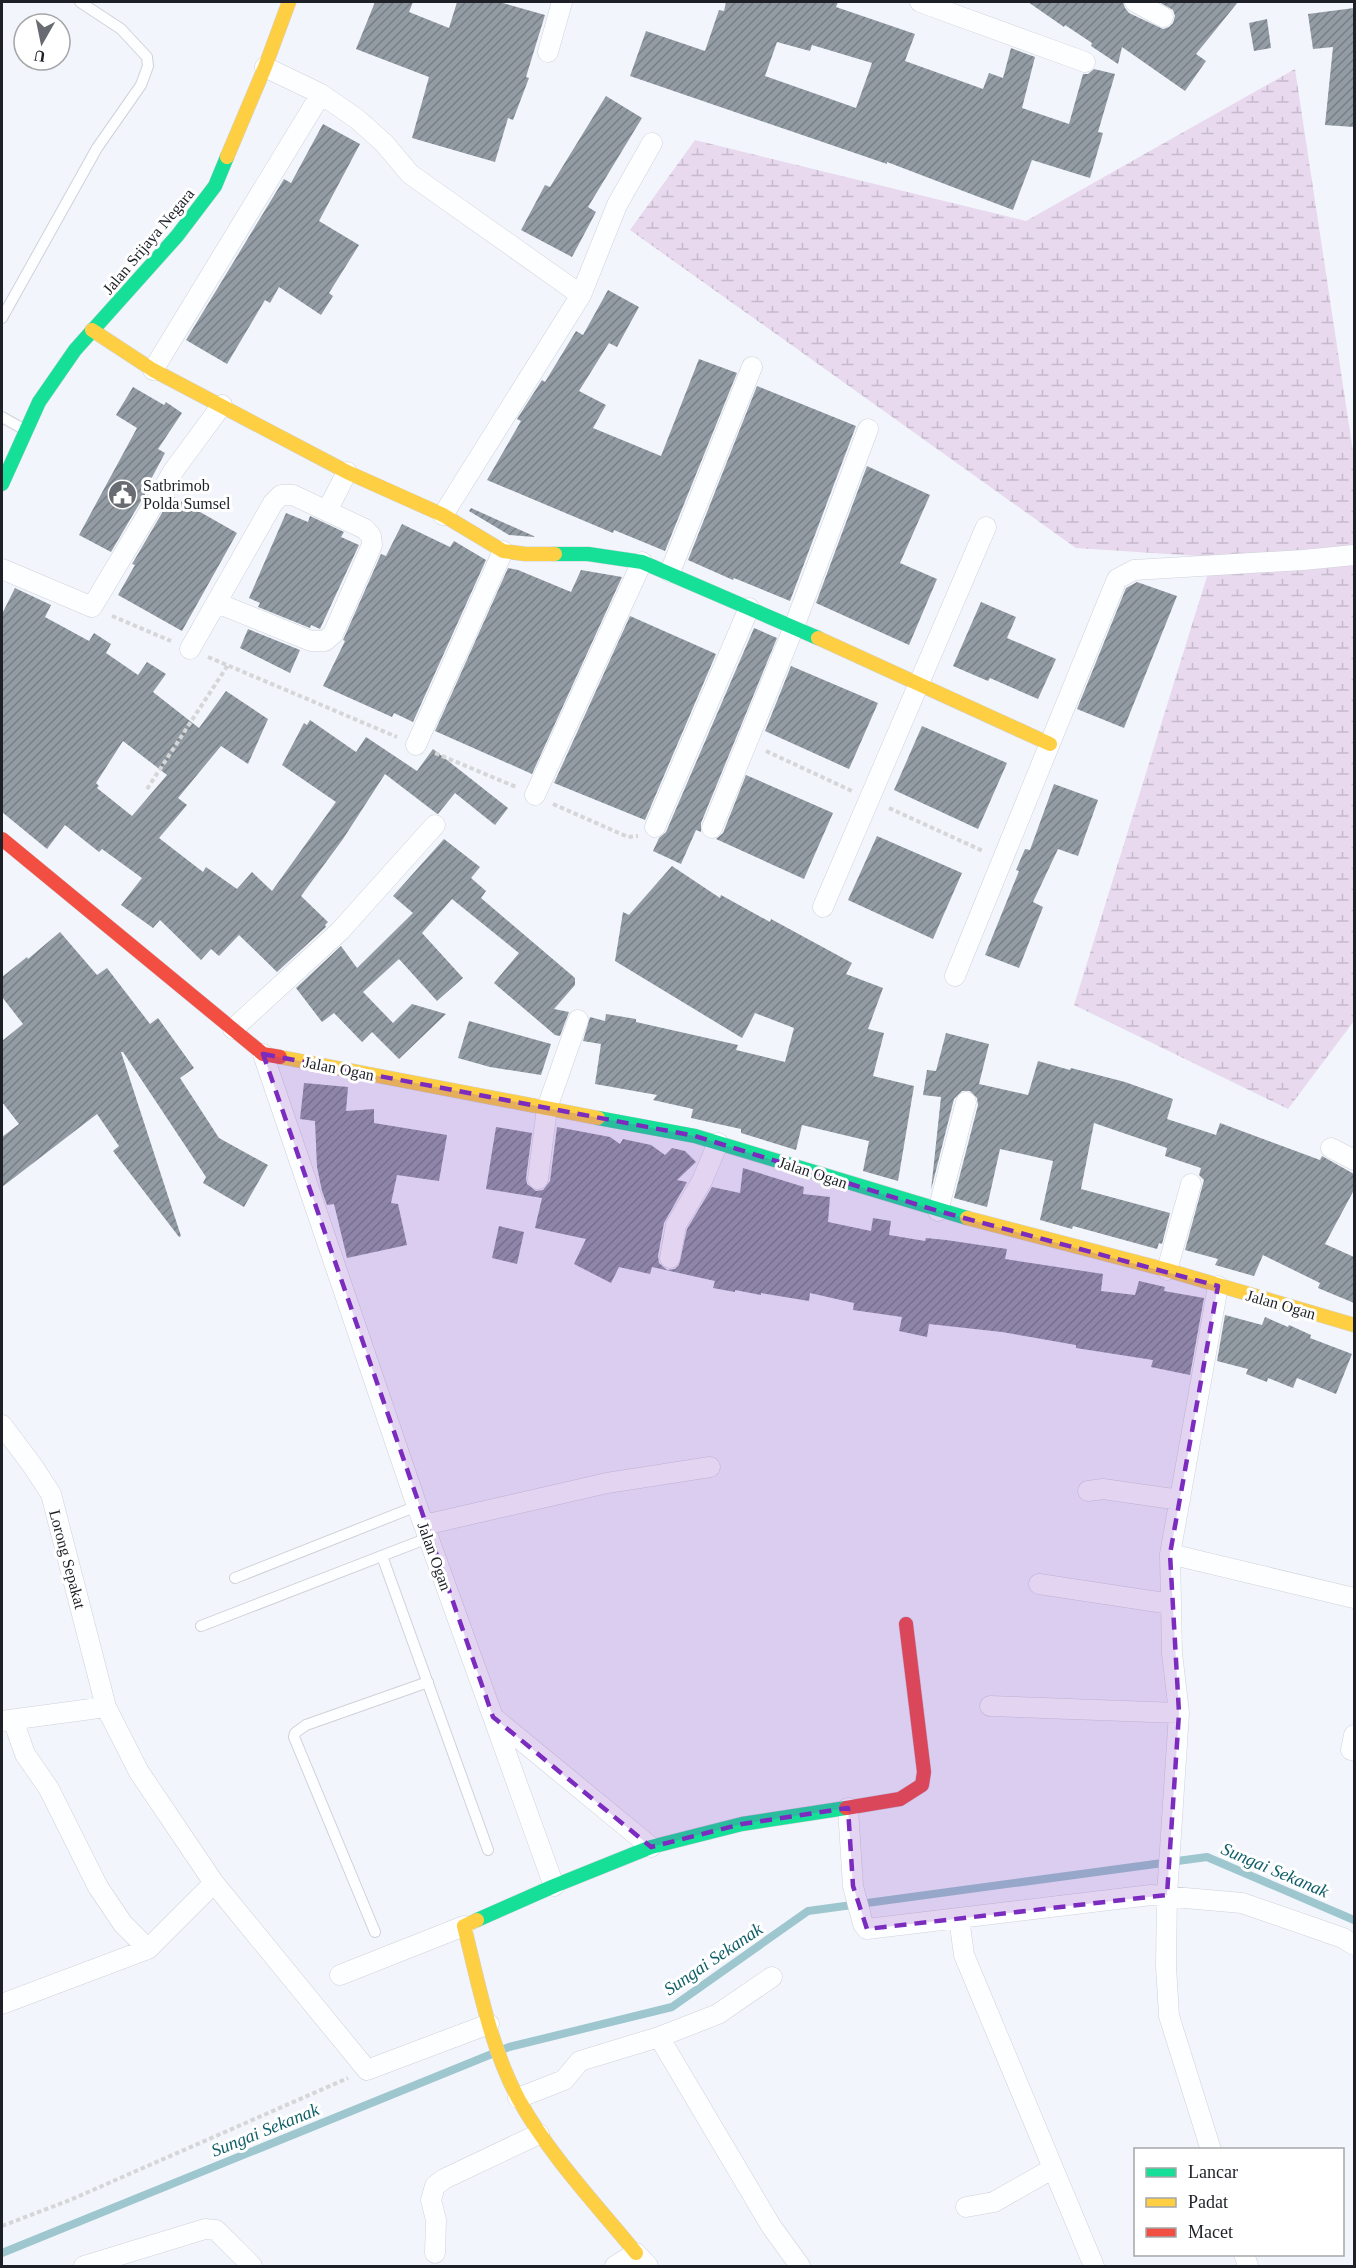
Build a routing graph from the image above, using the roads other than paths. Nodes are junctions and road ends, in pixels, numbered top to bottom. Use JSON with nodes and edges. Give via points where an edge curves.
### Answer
{"nodes":[{"id":1,"x":80,"y":2,"type":"edge"},
{"id":2,"x":289,"y":2,"type":"edge"},
{"id":3,"x":562,"y":2,"type":"edge"},
{"id":4,"x":920,"y":2,"type":"edge"},
{"id":5,"x":1135,"y":2,"type":"edge"},
{"id":6,"x":1163,"y":17,"type":"dead end"},
{"id":7,"x":548,"y":52,"type":"dead end"},
{"id":8,"x":1085,"y":62,"type":"dead end"},
{"id":9,"x":266,"y":67,"type":"junction"},
{"id":10,"x":321,"y":94,"type":"junction"},
{"id":11,"x":652,"y":143,"type":"dead end"},
{"id":12,"x":581,"y":295,"type":"junction"},
{"id":13,"x":2,"y":318,"type":"edge"},
{"id":14,"x":92,"y":330,"type":"junction"},
{"id":15,"x":752,"y":367,"type":"dead end"},
{"id":16,"x":153,"y":370,"type":"junction"},
{"id":17,"x":222,"y":405,"type":"junction"},
{"id":18,"x":2,"y":417,"type":"edge"},
{"id":19,"x":868,"y":429,"type":"dead end"},
{"id":20,"x":26,"y":430,"type":"junction"},
{"id":21,"x":347,"y":472,"type":"junction"},
{"id":22,"x":2,"y":484,"type":"edge"},
{"id":23,"x":327,"y":511,"type":"junction"},
{"id":24,"x":442,"y":515,"type":"junction"},
{"id":25,"x":986,"y":527,"type":"dead end"},
{"id":26,"x":503,"y":551,"type":"junction"},
{"id":27,"x":1354,"y":555,"type":"edge"},
{"id":28,"x":642,"y":562,"type":"junction"},
{"id":29,"x":2,"y":569,"type":"edge"},
{"id":30,"x":670,"y":572,"type":"junction"},
{"id":31,"x":217,"y":603,"type":"junction"},
{"id":32,"x":749,"y":608,"type":"junction"},
{"id":33,"x":794,"y":627,"type":"junction"},
{"id":34,"x":190,"y":649,"type":"road end"},
{"id":35,"x":917,"y":684,"type":"junction"},
{"id":36,"x":1050,"y":744,"type":"junction"},
{"id":37,"x":416,"y":745,"type":"road end"},
{"id":38,"x":535,"y":795,"type":"road end"},
{"id":39,"x":435,"y":825,"type":"dead end"},
{"id":40,"x":656,"y":827,"type":"road end"},
{"id":41,"x":712,"y":828,"type":"dead end"},
{"id":42,"x":2,"y":839,"type":"edge"},
{"id":43,"x":823,"y":907,"type":"dead end"},
{"id":44,"x":956,"y":976,"type":"dead end"},
{"id":45,"x":578,"y":1020,"type":"dead end"},
{"id":46,"x":233,"y":1029,"type":"junction"},
{"id":47,"x":263,"y":1054,"type":"junction"},
{"id":48,"x":966,"y":1102,"type":"dead end"},
{"id":49,"x":547,"y":1108,"type":"junction"},
{"id":50,"x":718,"y":1143,"type":"junction"},
{"id":51,"x":1331,"y":1148,"type":"dead end"},
{"id":52,"x":1354,"y":1160,"type":"edge"},
{"id":53,"x":538,"y":1179,"type":"dead end"},
{"id":54,"x":1191,"y":1184,"type":"dead end"},
{"id":55,"x":938,"y":1211,"type":"junction"},
{"id":56,"x":670,"y":1258,"type":"dead end"},
{"id":57,"x":1167,"y":1270,"type":"junction"},
{"id":58,"x":1218,"y":1286,"type":"junction"},
{"id":59,"x":1354,"y":1325,"type":"edge"},
{"id":60,"x":2,"y":1425,"type":"edge"},
{"id":61,"x":710,"y":1467,"type":"dead end"},
{"id":62,"x":1088,"y":1491,"type":"dead end"},
{"id":63,"x":1180,"y":1500,"type":"junction"},
{"id":64,"x":417,"y":1506,"type":"junction"},
{"id":65,"x":426,"y":1531,"type":"junction"},
{"id":66,"x":1170,"y":1554,"type":"junction"},
{"id":67,"x":382,"y":1556,"type":"junction"},
{"id":68,"x":235,"y":1578,"type":"dead end"},
{"id":69,"x":1039,"y":1584,"type":"dead end"},
{"id":70,"x":1354,"y":1599,"type":"edge"},
{"id":71,"x":1171,"y":1604,"type":"junction"},
{"id":72,"x":906,"y":1624,"type":"dead end"},
{"id":73,"x":201,"y":1626,"type":"dead end"},
{"id":74,"x":428,"y":1682,"type":"junction"},
{"id":75,"x":990,"y":1706,"type":"dead end"},
{"id":76,"x":106,"y":1707,"type":"junction"},
{"id":77,"x":1179,"y":1713,"type":"junction"},
{"id":78,"x":493,"y":1717,"type":"junction"},
{"id":79,"x":7,"y":1720,"type":"edge"},
{"id":80,"x":848,"y":1808,"type":"junction"},
{"id":81,"x":651,"y":1847,"type":"junction"},
{"id":82,"x":488,"y":1850,"type":"dead end"},
{"id":83,"x":214,"y":1883,"type":"junction"},
{"id":84,"x":554,"y":1886,"type":"junction"},
{"id":85,"x":1167,"y":1891,"type":"junction"},
{"id":86,"x":959,"y":1918,"type":"junction"},
{"id":87,"x":464,"y":1926,"type":"junction"},
{"id":88,"x":375,"y":1932,"type":"dead end"},
{"id":89,"x":1354,"y":1944,"type":"edge"},
{"id":90,"x":148,"y":1949,"type":"junction"},
{"id":91,"x":340,"y":1975,"type":"dead end"},
{"id":92,"x":772,"y":1977,"type":"dead end"},
{"id":93,"x":2,"y":2004,"type":"edge"},
{"id":94,"x":491,"y":2031,"type":"junction"},
{"id":95,"x":659,"y":2037,"type":"junction"},
{"id":96,"x":518,"y":2098,"type":"junction"},
{"id":97,"x":539,"y":2134,"type":"junction"},
{"id":98,"x":1210,"y":2148,"type":"edge"},
{"id":99,"x":1052,"y":2169,"type":"junction"},
{"id":100,"x":966,"y":2207,"type":"dead end"},
{"id":101,"x":435,"y":2253,"type":"dead end"},
{"id":102,"x":642,"y":2260,"type":"edge"},
{"id":103,"x":84,"y":2266,"type":"edge"},
{"id":104,"x":252,"y":2266,"type":"edge"},
{"id":105,"x":615,"y":2266,"type":"edge"},
{"id":106,"x":800,"y":2266,"type":"edge"},
{"id":107,"x":1094,"y":2266,"type":"edge"}],
"edges":[{"from":1,"to":13,"type":"lane","via":[[121,29],[147,57],[148,66],[141,86],[97,148]]},
{"from":2,"to":9,"type":"street","name":"Jalan Srijaya Negara"},
{"from":3,"to":7,"type":"street"},
{"from":4,"to":8,"type":"street"},
{"from":5,"to":6,"type":"street"},
{"from":9,"to":10,"type":"street"},
{"from":9,"to":14,"type":"street","name":"Jalan Srijaya Negara","via":[[215,186],[177,236]]},
{"from":10,"to":12,"type":"street","via":[[357,118],[410,174]]},
{"from":10,"to":16,"type":"street"},
{"from":11,"to":12,"type":"street","via":[[617,205]]},
{"from":12,"to":24,"type":"street"},
{"from":14,"to":16,"type":"street"},
{"from":14,"to":20,"type":"street","name":"Jalan Srijaya Negara","via":[[39,402]]},
{"from":15,"to":30,"type":"street"},
{"from":16,"to":17,"type":"street"},
{"from":17,"to":21,"type":"street"},
{"from":17,"to":29,"type":"street","via":[[174,470],[92,608]]},
{"from":18,"to":20,"type":"lane"},
{"from":19,"to":33,"type":"street"},
{"from":20,"to":22,"type":"street","name":"Jalan Srijaya Negara"},
{"from":21,"to":23,"type":"street"},
{"from":21,"to":24,"type":"street"},
{"from":23,"to":31,"type":"street","via":[[293,495],[281,495]]},
{"from":23,"to":31,"type":"street","via":[[365,529],[372,545],[333,634],[325,641],[311,641]]},
{"from":24,"to":26,"type":"street"},
{"from":25,"to":35,"type":"street"},
{"from":26,"to":28,"type":"street","via":[[588,554]]},
{"from":26,"to":37,"type":"street"},
{"from":27,"to":36,"type":"street","via":[[1134,570],[1117,579]]},
{"from":28,"to":30,"type":"street"},
{"from":28,"to":38,"type":"street"},
{"from":30,"to":32,"type":"street"},
{"from":31,"to":34,"type":"street"},
{"from":32,"to":33,"type":"street"},
{"from":32,"to":40,"type":"street"},
{"from":33,"to":35,"type":"street"},
{"from":33,"to":41,"type":"street"},
{"from":35,"to":36,"type":"street"},
{"from":35,"to":43,"type":"street"},
{"from":36,"to":44,"type":"street"},
{"from":39,"to":46,"type":"street","via":[[340,931]]},
{"from":42,"to":46,"type":"street","name":"Jalan Ogan"},
{"from":45,"to":49,"type":"street"},
{"from":46,"to":47,"type":"street","name":"Jalan Ogan"},
{"from":47,"to":49,"type":"street","name":"Jalan Ogan"},
{"from":47,"to":64,"type":"street","name":"Jalan Ogan"},
{"from":48,"to":55,"type":"street"},
{"from":49,"to":50,"type":"street","name":"Jalan Ogan"},
{"from":49,"to":53,"type":"street"},
{"from":50,"to":55,"type":"street","name":"Jalan Ogan"},
{"from":50,"to":56,"type":"street","via":[[676,1226]]},
{"from":51,"to":52,"type":"street"},
{"from":54,"to":57,"type":"street"},
{"from":55,"to":57,"type":"street","name":"Jalan Ogan"},
{"from":57,"to":58,"type":"street","name":"Jalan Ogan"},
{"from":58,"to":59,"type":"street","name":"Jalan Ogan"},
{"from":58,"to":63,"type":"street"},
{"from":60,"to":76,"type":"street","name":"Lorong Sepakat","via":[[51,1494]]},
{"from":61,"to":65,"type":"street","via":[[607,1483]]},
{"from":62,"to":63,"type":"street"},
{"from":63,"to":66,"type":"street"},
{"from":64,"to":65,"type":"street","name":"Jalan Ogan"},
{"from":64,"to":68,"type":"lane"},
{"from":65,"to":67,"type":"lane"},
{"from":65,"to":78,"type":"street","name":"Jalan Ogan"},
{"from":66,"to":70,"type":"street"},
{"from":66,"to":71,"type":"street"},
{"from":67,"to":73,"type":"lane"},
{"from":67,"to":74,"type":"lane"},
{"from":69,"to":71,"type":"street"},
{"from":71,"to":77,"type":"street"},
{"from":72,"to":80,"type":"street","via":[[924,1772],[922,1785],[900,1799]]},
{"from":74,"to":82,"type":"lane"},
{"from":74,"to":88,"type":"lane","via":[[306,1725],[294,1737]]},
{"from":75,"to":77,"type":"street"},
{"from":76,"to":79,"type":"street"},
{"from":76,"to":83,"type":"street","name":"Lorong Sepakat","via":[[139,1772]]},
{"from":77,"to":85,"type":"street"},
{"from":78,"to":81,"type":"street"},
{"from":78,"to":84,"type":"street","name":"Jalan Ogan"},
{"from":79,"to":90,"type":"street","via":[[49,1789],[98,1887],[123,1924]]},
{"from":80,"to":81,"type":"street","via":[[742,1824]]},
{"from":80,"to":86,"type":"street","via":[[854,1886],[867,1929]]},
{"from":81,"to":84,"type":"street"},
{"from":83,"to":90,"type":"street"},
{"from":83,"to":94,"type":"street","name":"Lorong Sepakat","via":[[368,2070]]},
{"from":84,"to":87,"type":"street"},
{"from":85,"to":86,"type":"street"},
{"from":85,"to":89,"type":"street","via":[[1242,1903]]},
{"from":85,"to":98,"type":"street","via":[[1169,2016]]},
{"from":86,"to":99,"type":"street","via":[[964,1955]]},
{"from":87,"to":91,"type":"street"},
{"from":87,"to":94,"type":"street"},
{"from":90,"to":93,"type":"street"},
{"from":92,"to":95,"type":"street","via":[[718,2014]]},
{"from":94,"to":96,"type":"street"},
{"from":95,"to":96,"type":"street","via":[[580,2061],[564,2080]]},
{"from":95,"to":106,"type":"street","via":[[771,2226]]},
{"from":96,"to":97,"type":"street"},
{"from":97,"to":101,"type":"street","via":[[435,2186],[431,2200],[436,2220]]},
{"from":97,"to":102,"type":"street"},
{"from":99,"to":100,"type":"street","via":[[994,2202]]},
{"from":99,"to":107,"type":"street"},
{"from":102,"to":105,"type":"street"},
{"from":103,"to":104,"type":"street","via":[[205,2229],[216,2230]]}]}
